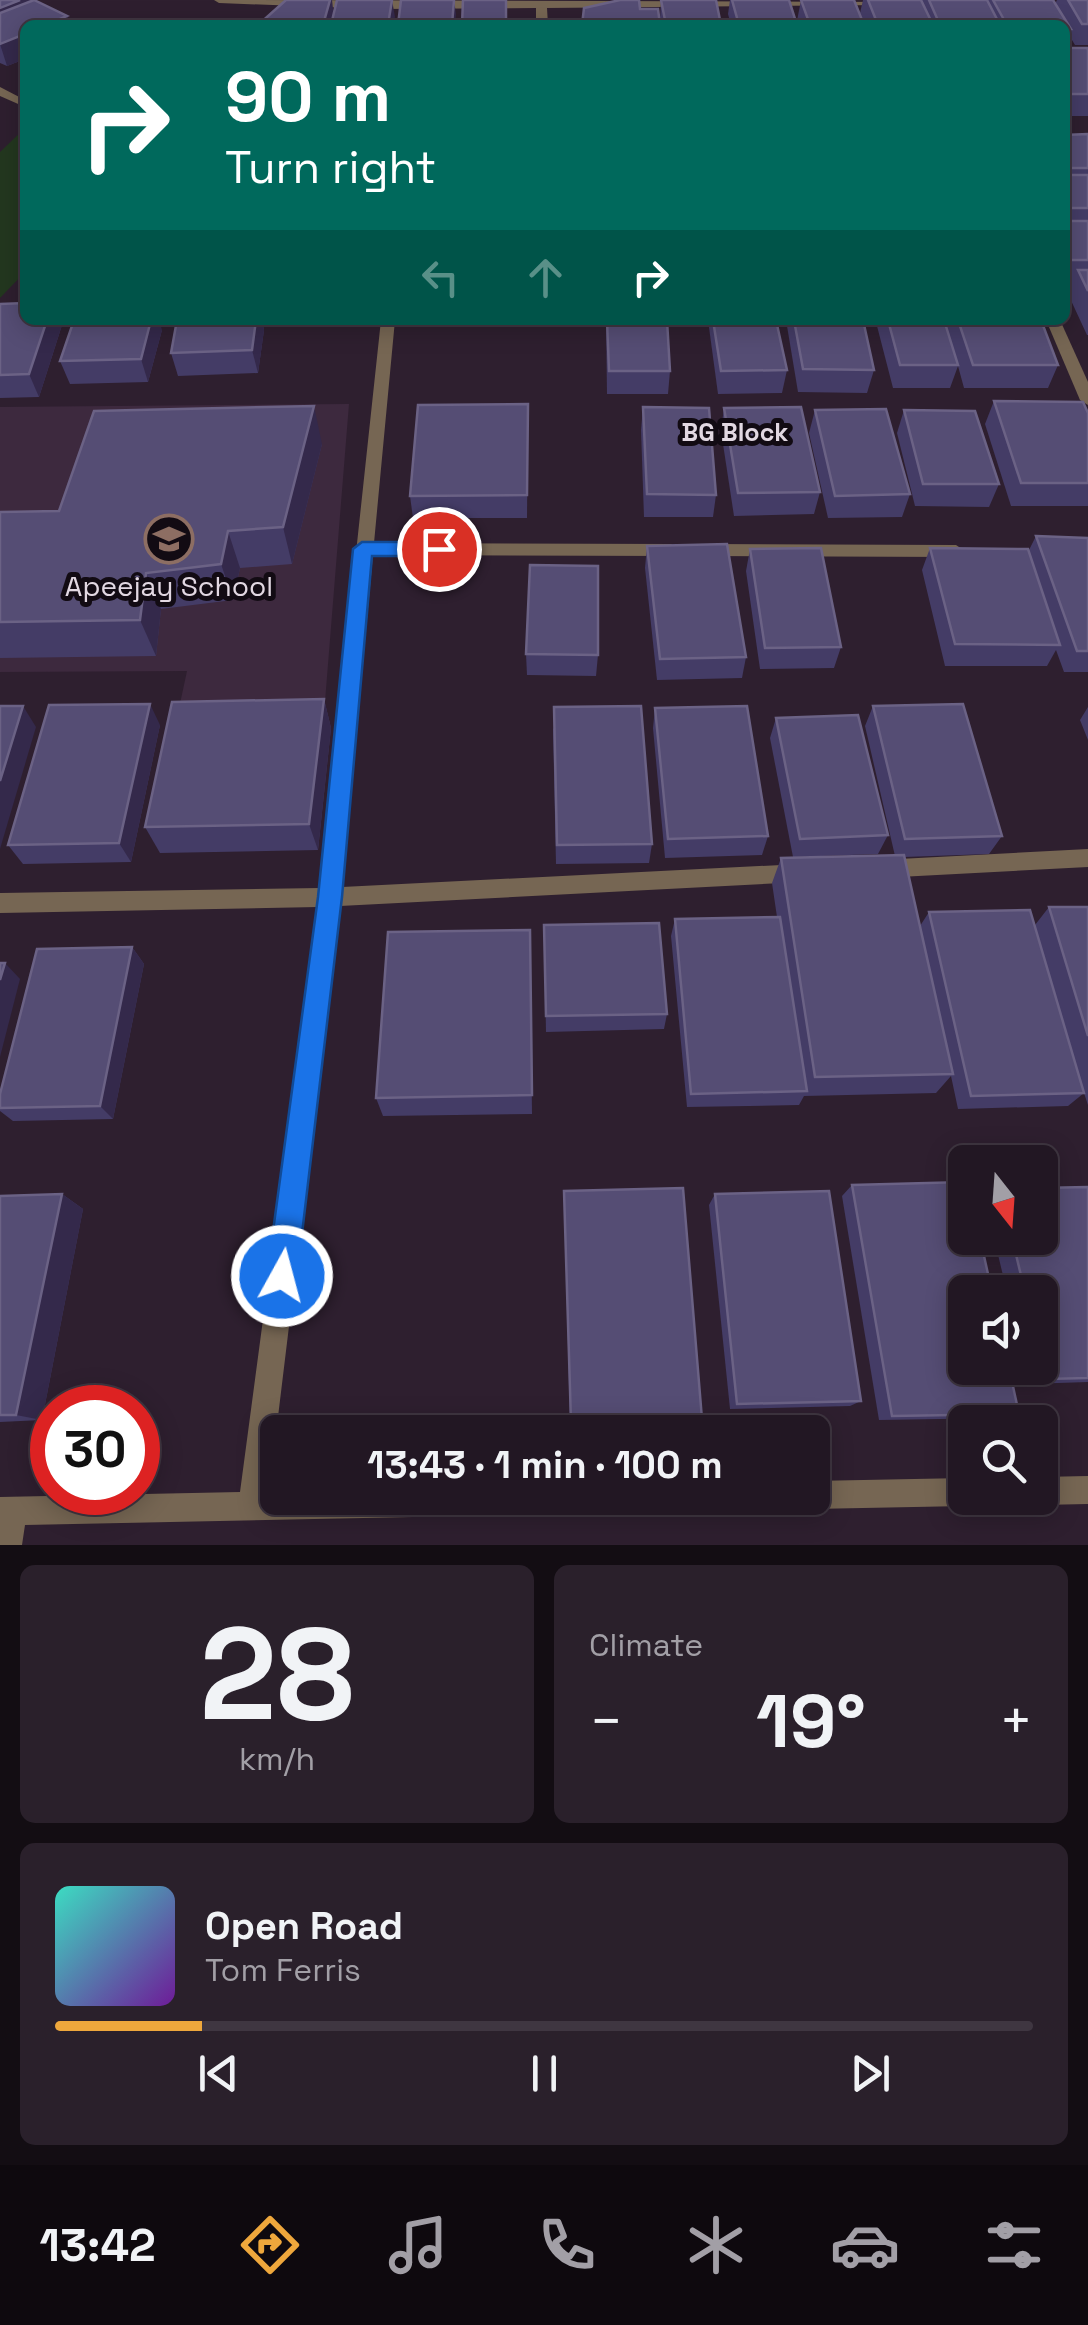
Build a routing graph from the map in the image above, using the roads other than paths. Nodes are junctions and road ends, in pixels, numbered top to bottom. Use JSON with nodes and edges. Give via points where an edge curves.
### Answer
{"nodes":[{"id":1,"x":219,"y":0,"type":"edge"},
{"id":2,"x":658,"y":2,"type":"edge"},
{"id":3,"x":901,"y":2,"type":"edge"},
{"id":4,"x":541,"y":4,"type":"junction"},
{"id":5,"x":542,"y":20,"type":"edge"},
{"id":6,"x":387,"y":325,"type":"edge"},
{"id":7,"x":1055,"y":325,"type":"edge"},
{"id":8,"x":1088,"y":400,"type":"edge"},
{"id":9,"x":362,"y":549,"type":"junction"},
{"id":10,"x":970,"y":551,"type":"edge"},
{"id":11,"x":1088,"y":858,"type":"edge"},
{"id":12,"x":330,"y":897,"type":"junction"},
{"id":13,"x":0,"y":904,"type":"edge"},
{"id":14,"x":1088,"y":1490,"type":"edge"},
{"id":15,"x":1058,"y":1491,"type":"edge"},
{"id":16,"x":948,"y":1492,"type":"edge"},
{"id":17,"x":830,"y":1495,"type":"edge"},
{"id":18,"x":253,"y":1504,"type":"junction"},
{"id":19,"x":260,"y":1504,"type":"edge"},
{"id":20,"x":7,"y":1510,"type":"edge"},
{"id":21,"x":7,"y":1545,"type":"edge"}],
"edges":[{"from":1,"to":4,"type":"street"},
{"from":2,"to":3,"type":"street"},
{"from":2,"to":4,"type":"street"},
{"from":4,"to":5,"type":"street"},
{"from":6,"to":9,"type":"street"},
{"from":7,"to":8,"type":"street"},
{"from":9,"to":10,"type":"street"},
{"from":9,"to":12,"type":"street"},
{"from":11,"to":12,"type":"street"},
{"from":12,"to":13,"type":"street"},
{"from":12,"to":18,"type":"street"},
{"from":14,"to":15,"type":"street"},
{"from":16,"to":17,"type":"street"},
{"from":18,"to":19,"type":"street"},
{"from":18,"to":20,"type":"street"},
{"from":20,"to":21,"type":"street"}]}
